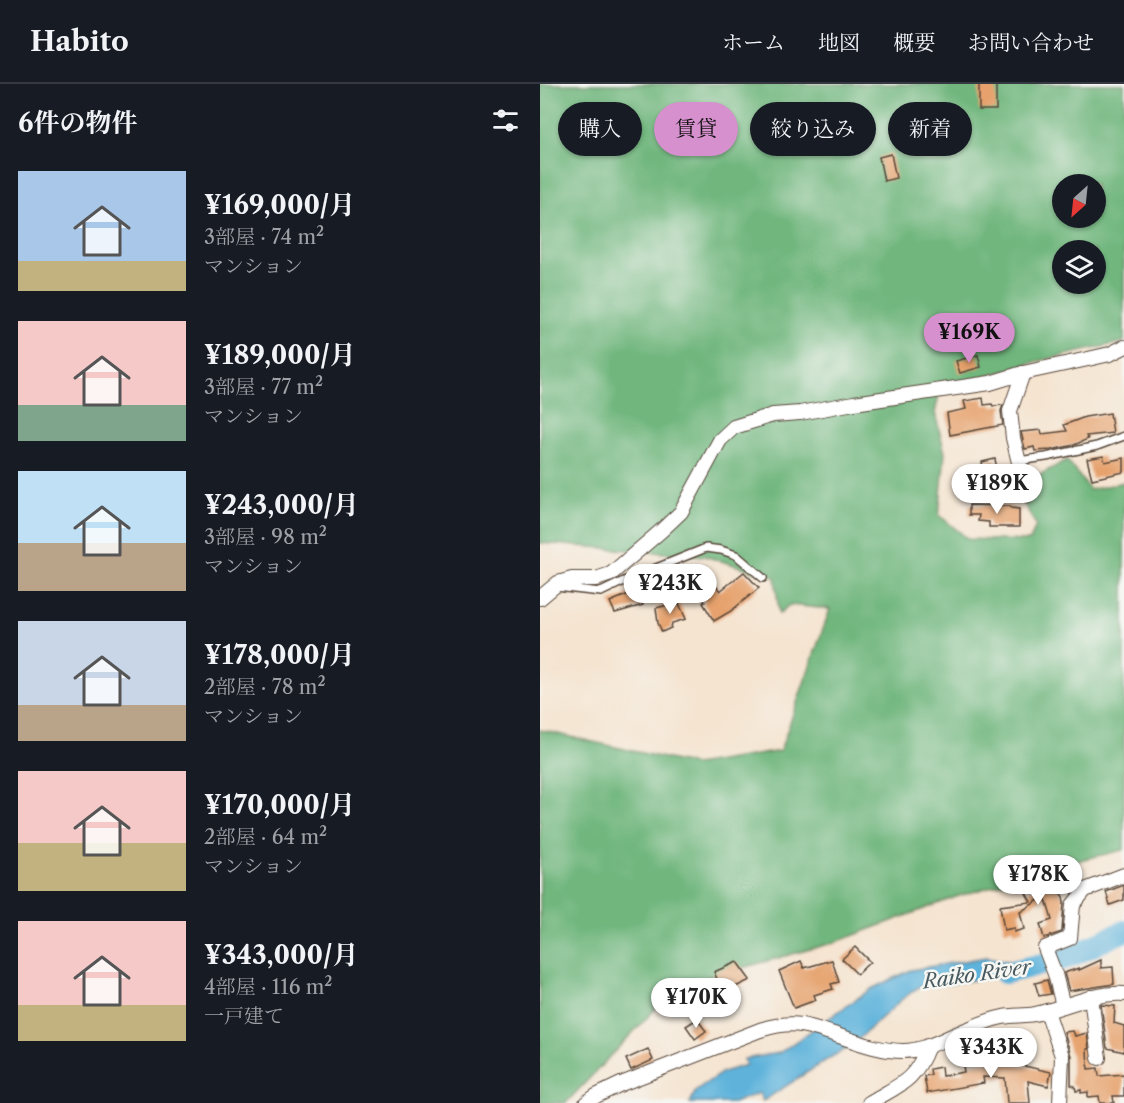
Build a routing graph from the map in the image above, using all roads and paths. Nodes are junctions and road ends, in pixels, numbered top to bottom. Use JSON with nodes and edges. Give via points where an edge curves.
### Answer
{"nodes":[{"id":1,"x":1124,"y":347,"type":"edge"},
{"id":2,"x":1023,"y":373,"type":"junction"},
{"id":3,"x":1124,"y":436,"type":"edge"},
{"id":4,"x":1018,"y":461,"type":"junction"},
{"id":5,"x":1027,"y":495,"type":"dead end"},
{"id":6,"x":763,"y":578,"type":"dead end"},
{"id":7,"x":553,"y":587,"type":"junction"},
{"id":8,"x":540,"y":598,"type":"edge"},
{"id":9,"x":1124,"y":875,"type":"edge"},
{"id":10,"x":1124,"y":994,"type":"edge"},
{"id":11,"x":1091,"y":997,"type":"junction"},
{"id":12,"x":1063,"y":1006,"type":"junction"},
{"id":13,"x":1047,"y":1011,"type":"junction"},
{"id":14,"x":928,"y":1046,"type":"junction"},
{"id":15,"x":1100,"y":1058,"type":"dead end"},
{"id":16,"x":586,"y":1103,"type":"edge"},
{"id":17,"x":869,"y":1103,"type":"edge"},
{"id":18,"x":1059,"y":1103,"type":"edge"}],
"edges":[{"from":1,"to":2,"type":"street","via":[[1099,357]]},
{"from":2,"to":4,"type":"street","via":[[1010,411]]},
{"from":2,"to":7,"type":"street","via":[[990,382],[773,415],[734,427],[720,440],[681,512],[662,531],[611,574],[596,579],[573,579]]},
{"from":3,"to":4,"type":"lane","via":[[1097,446]]},
{"from":4,"to":5,"type":"street"},
{"from":6,"to":7,"type":"lane","via":[[736,555],[706,548],[601,592]]},
{"from":7,"to":8,"type":"street"},
{"from":9,"to":12,"type":"street","via":[[1085,890],[1073,905],[1070,938],[1045,948]]},
{"from":10,"to":11,"type":"street"},
{"from":11,"to":12,"type":"street"},
{"from":11,"to":15,"type":"street"},
{"from":12,"to":13,"type":"street"},
{"from":13,"to":14,"type":"street","via":[[1003,1017]]},
{"from":13,"to":18,"type":"street","via":[[1062,1056]]},
{"from":14,"to":16,"type":"street","via":[[904,1051],[800,1024],[776,1026],[621,1084]]},
{"from":14,"to":17,"type":"street","via":[[910,1079]]}]}
